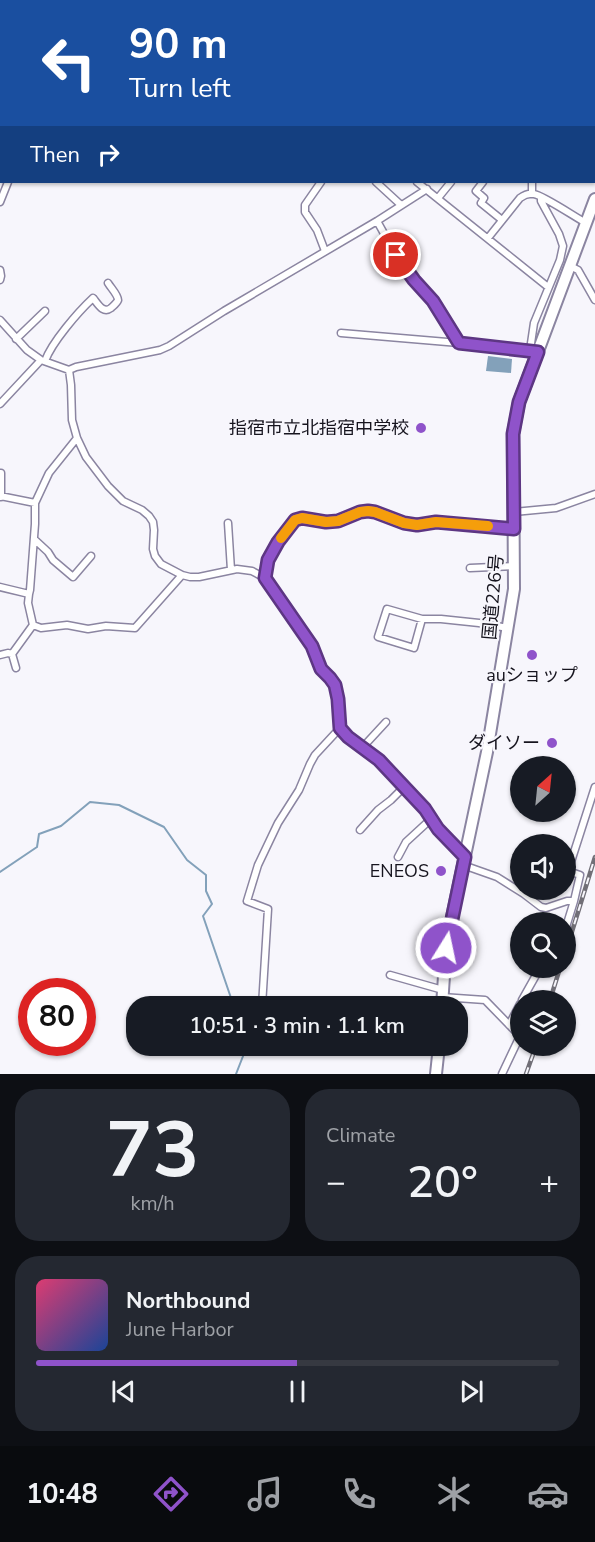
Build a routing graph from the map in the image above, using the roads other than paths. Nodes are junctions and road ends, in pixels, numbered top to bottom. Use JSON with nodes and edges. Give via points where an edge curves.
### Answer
{"nodes":[{"id":1,"x":8,"y":183,"type":"edge"},
{"id":2,"x":320,"y":183,"type":"edge"},
{"id":3,"x":377,"y":183,"type":"edge"},
{"id":4,"x":420,"y":183,"type":"edge"},
{"id":5,"x":451,"y":183,"type":"edge"},
{"id":6,"x":482,"y":183,"type":"edge"},
{"id":7,"x":532,"y":183,"type":"edge"},
{"id":8,"x":427,"y":189,"type":"junction"},
{"id":9,"x":532,"y":194,"type":"junction"},
{"id":10,"x":438,"y":198,"type":"junction"},
{"id":11,"x":541,"y":198,"type":"junction"},
{"id":12,"x":595,"y":199,"type":"edge"},
{"id":13,"x":0,"y":202,"type":"edge"},
{"id":14,"x":401,"y":205,"type":"junction"},
{"id":15,"x":502,"y":220,"type":"junction"},
{"id":16,"x":377,"y":221,"type":"junction"},
{"id":17,"x":586,"y":224,"type":"junction"},
{"id":18,"x":488,"y":238,"type":"junction"},
{"id":19,"x":325,"y":251,"type":"junction"},
{"id":20,"x":570,"y":266,"type":"junction"},
{"id":21,"x":0,"y":270,"type":"edge"},
{"id":22,"x":0,"y":280,"type":"edge"},
{"id":23,"x":108,"y":283,"type":"dead end"},
{"id":24,"x":548,"y":287,"type":"junction"},
{"id":25,"x":595,"y":300,"type":"edge"},
{"id":26,"x":45,"y":311,"type":"dead end"},
{"id":27,"x":0,"y":320,"type":"edge"},
{"id":28,"x":342,"y":333,"type":"dead end"},
{"id":29,"x":16,"y":339,"type":"junction"},
{"id":30,"x":459,"y":343,"type":"junction"},
{"id":31,"x":534,"y":351,"type":"junction"},
{"id":32,"x":43,"y":361,"type":"junction"},
{"id":33,"x":69,"y":370,"type":"junction"},
{"id":34,"x":0,"y":404,"type":"edge"},
{"id":35,"x":77,"y":438,"type":"junction"},
{"id":36,"x":1,"y":473,"type":"edge"},
{"id":37,"x":595,"y":494,"type":"edge"},
{"id":38,"x":0,"y":496,"type":"edge"},
{"id":39,"x":35,"y":503,"type":"junction"},
{"id":40,"x":514,"y":512,"type":"junction"},
{"id":41,"x":228,"y":523,"type":"dead end"},
{"id":42,"x":514,"y":529,"type":"junction"},
{"id":43,"x":34,"y":539,"type":"junction"},
{"id":44,"x":91,"y":556,"type":"dead end"},
{"id":45,"x":515,"y":566,"type":"junction"},
{"id":46,"x":470,"y":568,"type":"dead end"},
{"id":47,"x":231,"y":570,"type":"junction"},
{"id":48,"x":182,"y":575,"type":"junction"},
{"id":49,"x":265,"y":578,"type":"junction"},
{"id":50,"x":0,"y":587,"type":"edge"},
{"id":51,"x":28,"y":594,"type":"junction"},
{"id":52,"x":422,"y":620,"type":"junction"},
{"id":53,"x":33,"y":625,"type":"junction"},
{"id":54,"x":508,"y":628,"type":"junction"},
{"id":55,"x":12,"y":654,"type":"junction"},
{"id":56,"x":0,"y":655,"type":"edge"},
{"id":57,"x":16,"y":668,"type":"dead end"},
{"id":58,"x":386,"y":722,"type":"dead end"},
{"id":59,"x":340,"y":728,"type":"junction"},
{"id":60,"x":362,"y":748,"type":"junction"},
{"id":61,"x":404,"y":787,"type":"junction"},
{"id":62,"x":595,"y":787,"type":"edge"},
{"id":63,"x":431,"y":819,"type":"junction"},
{"id":64,"x":360,"y":831,"type":"dead end"},
{"id":65,"x":398,"y":857,"type":"dead end"},
{"id":66,"x":464,"y":861,"type":"junction"},
{"id":67,"x":574,"y":901,"type":"junction"},
{"id":68,"x":571,"y":912,"type":"edge"},
{"id":69,"x":390,"y":975,"type":"dead end"},
{"id":70,"x":263,"y":996,"type":"edge"},
{"id":71,"x":437,"y":996,"type":"edge"},
{"id":72,"x":442,"y":996,"type":"edge"},
{"id":73,"x":468,"y":999,"type":"edge"},
{"id":74,"x":509,"y":1025,"type":"joint"},
{"id":75,"x":438,"y":1056,"type":"edge"},
{"id":76,"x":436,"y":1074,"type":"edge"},
{"id":77,"x":502,"y":1074,"type":"edge"}],
"edges":[{"from":1,"to":13,"type":"street"},
{"from":2,"to":19,"type":"street","via":[[305,205],[305,212]]},
{"from":3,"to":14,"type":"street"},
{"from":4,"to":8,"type":"street"},
{"from":5,"to":10,"type":"street"},
{"from":6,"to":15,"type":"street","via":[[476,191],[484,198],[481,202]]},
{"from":7,"to":9,"type":"street"},
{"from":8,"to":10,"type":"street"},
{"from":8,"to":14,"type":"street"},
{"from":9,"to":11,"type":"street"},
{"from":9,"to":15,"type":"street","via":[[520,198]]},
{"from":10,"to":18,"type":"street"},
{"from":11,"to":17,"type":"street"},
{"from":11,"to":24,"type":"street","via":[[563,246]]},
{"from":12,"to":17,"type":"highway","name":"国道226号"},
{"from":14,"to":16,"type":"street"},
{"from":15,"to":18,"type":"street"},
{"from":16,"to":19,"type":"street"},
{"from":16,"to":30,"type":"street","via":[[396,255],[433,301]]},
{"from":17,"to":20,"type":"highway","name":"国道226号"},
{"from":18,"to":24,"type":"street"},
{"from":19,"to":33,"type":"street","via":[[170,346]]},
{"from":20,"to":25,"type":"street","via":[[578,270]]},
{"from":20,"to":31,"type":"highway","name":"国道226号"},
{"from":21,"to":22,"type":"street"},
{"from":23,"to":32,"type":"street","via":[[117,303],[103,310],[93,298]]},
{"from":24,"to":31,"type":"street","via":[[534,322]]},
{"from":26,"to":29,"type":"street"},
{"from":27,"to":29,"type":"street"},
{"from":28,"to":30,"type":"street"},
{"from":29,"to":32,"type":"street"},
{"from":30,"to":31,"type":"street"},
{"from":31,"to":40,"type":"highway","name":"国道226号","via":[[513,434]]},
{"from":32,"to":33,"type":"street"},
{"from":32,"to":34,"type":"street"},
{"from":33,"to":35,"type":"street","via":[[70,411]]},
{"from":35,"to":39,"type":"street","via":[[49,472]]},
{"from":35,"to":48,"type":"street","via":[[108,486],[123,501],[150,516],[155,556],[161,564]]},
{"from":36,"to":38,"type":"street"},
{"from":37,"to":40,"type":"street","via":[[556,508]]},
{"from":38,"to":39,"type":"street"},
{"from":39,"to":43,"type":"street"},
{"from":40,"to":42,"type":"highway","name":"国道226号"},
{"from":41,"to":47,"type":"street"},
{"from":42,"to":45,"type":"highway","name":"国道226号"},
{"from":42,"to":49,"type":"street","via":[[436,522],[417,525],[368,511],[338,521],[302,518],[295,520],[278,542],[268,560]]},
{"from":43,"to":44,"type":"street","via":[[73,577]]},
{"from":43,"to":51,"type":"street"},
{"from":45,"to":46,"type":"street"},
{"from":45,"to":54,"type":"highway","name":"国道226号"},
{"from":47,"to":48,"type":"street","via":[[199,577]]},
{"from":47,"to":49,"type":"street","via":[[252,571]]},
{"from":48,"to":53,"type":"street","via":[[135,628]]},
{"from":49,"to":59,"type":"street","via":[[335,685]]},
{"from":50,"to":51,"type":"street"},
{"from":51,"to":53,"type":"street"},
{"from":52,"to":52,"type":"street","via":[[387,609],[378,637],[414,648]]},
{"from":52,"to":54,"type":"street"},
{"from":53,"to":55,"type":"street"},
{"from":54,"to":66,"type":"highway","name":"国道226号"},
{"from":55,"to":56,"type":"street"},
{"from":55,"to":57,"type":"street"},
{"from":58,"to":60,"type":"street"},
{"from":59,"to":60,"type":"street"},
{"from":59,"to":70,"type":"street","via":[[315,755],[251,883],[247,901],[268,909]]},
{"from":60,"to":61,"type":"street"},
{"from":61,"to":63,"type":"street"},
{"from":61,"to":64,"type":"street"},
{"from":62,"to":67,"type":"street","via":[[568,871],[580,875]]},
{"from":63,"to":65,"type":"street","via":[[406,842]]},
{"from":63,"to":66,"type":"street"},
{"from":66,"to":67,"type":"street","via":[[497,877],[541,907]]},
{"from":66,"to":72,"type":"highway","name":"国道226号","via":[[448,936]]},
{"from":67,"to":68,"type":"street"},
{"from":69,"to":71,"type":"street"},
{"from":73,"to":74,"type":"street","via":[[484,1000]]},
{"from":74,"to":77,"type":"street","via":[[520,1036]]},
{"from":75,"to":76,"type":"highway"}]}
